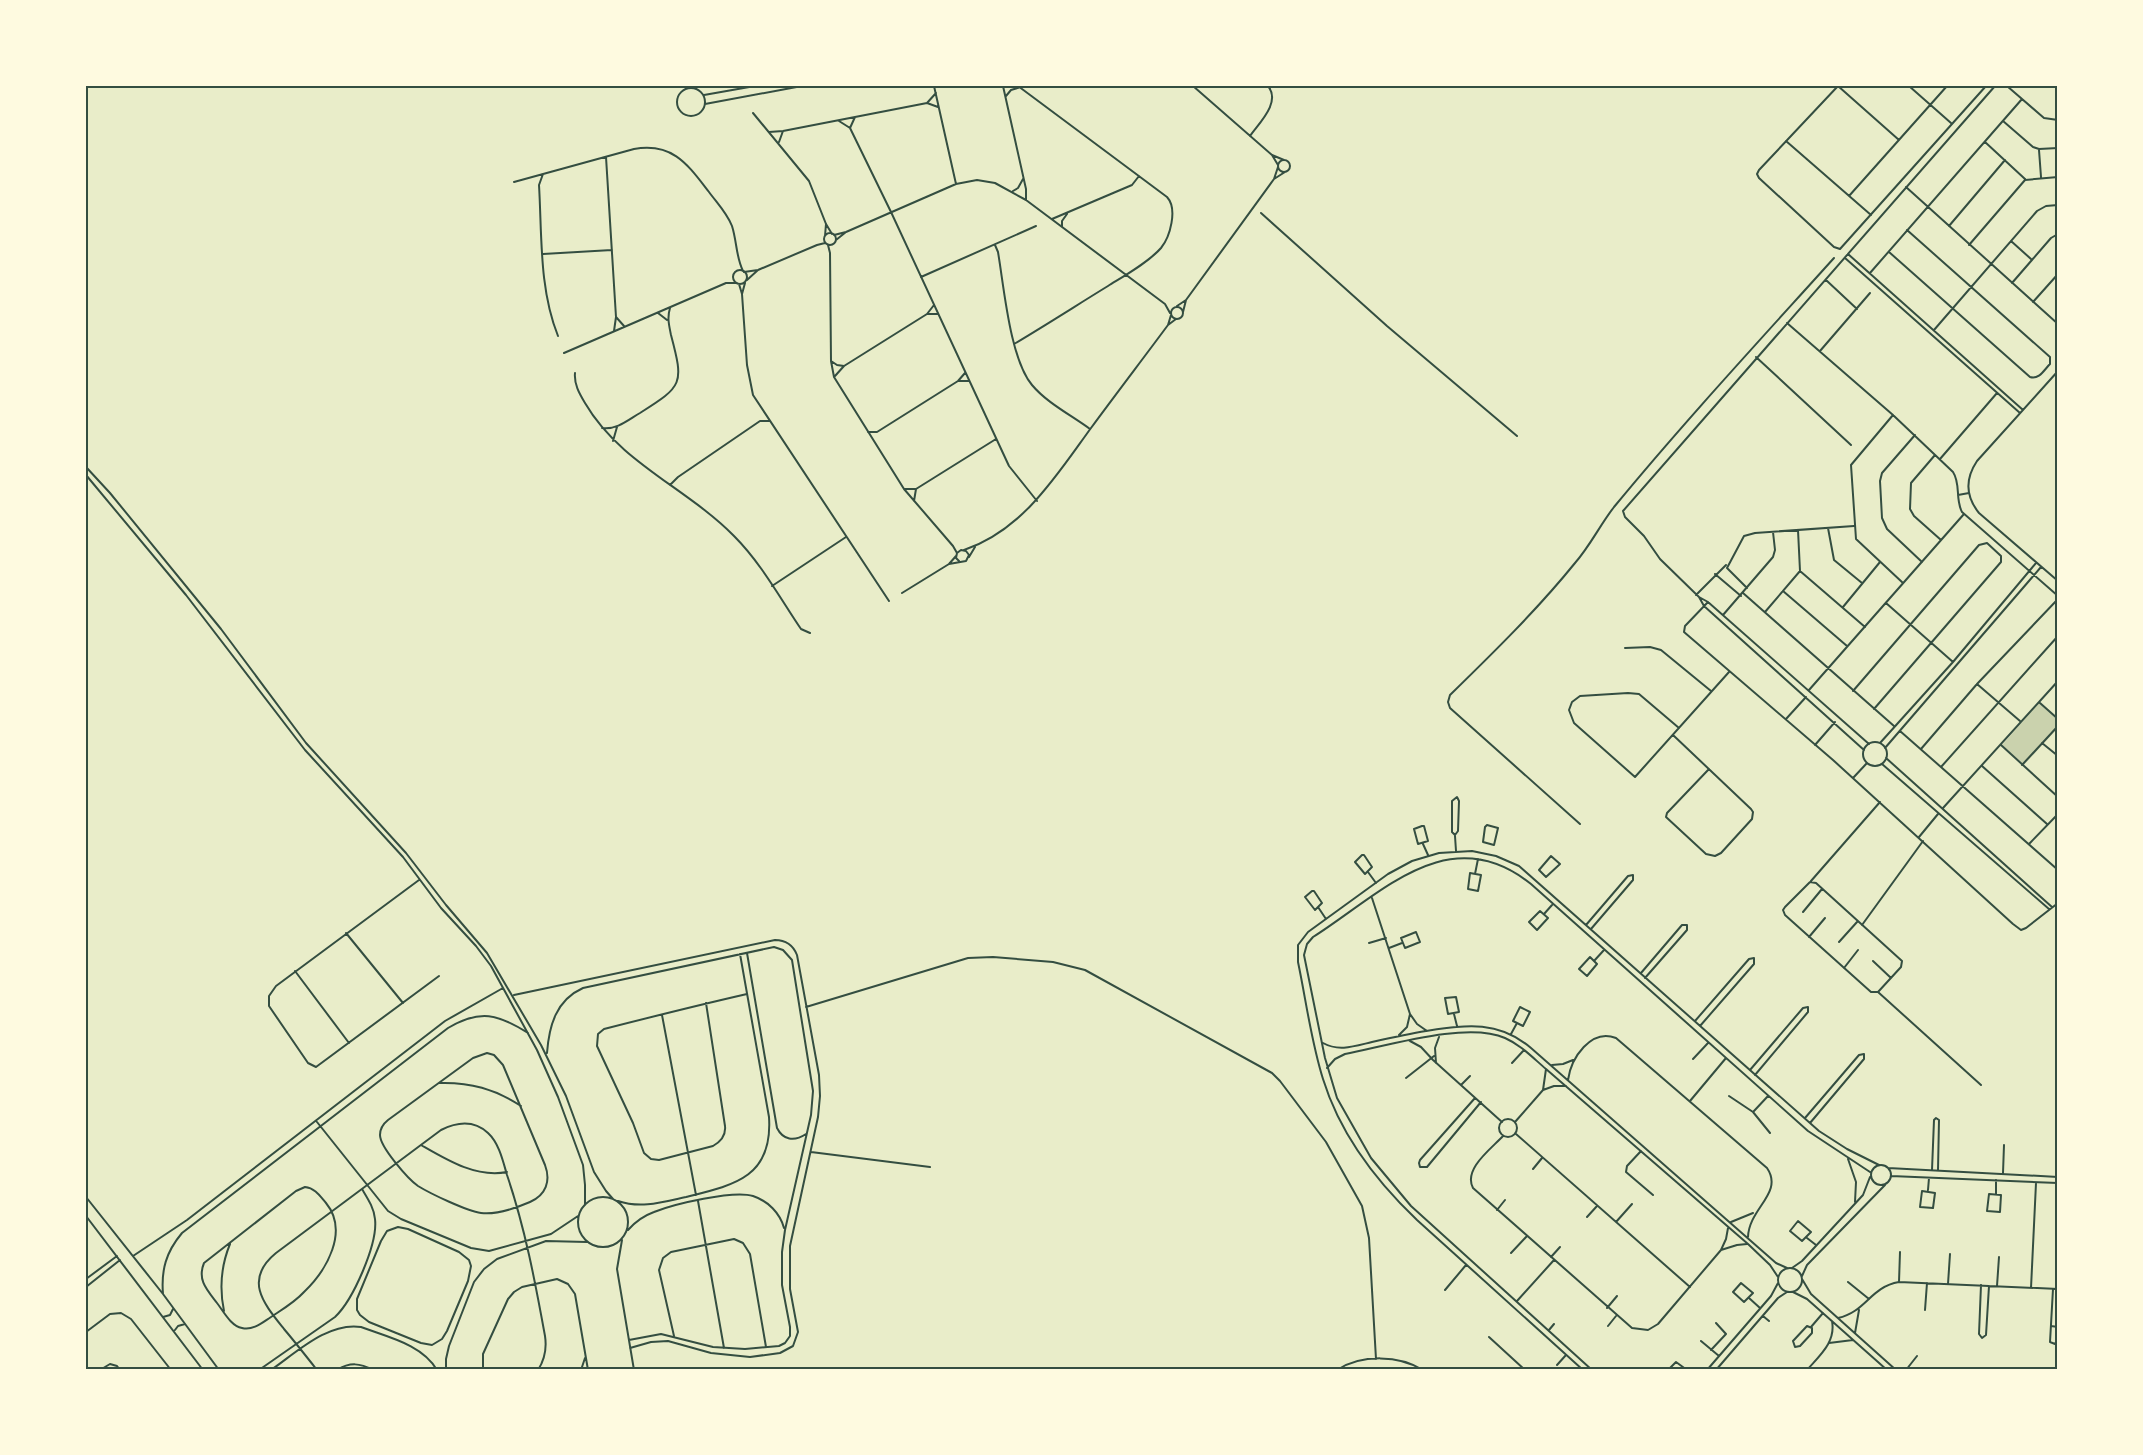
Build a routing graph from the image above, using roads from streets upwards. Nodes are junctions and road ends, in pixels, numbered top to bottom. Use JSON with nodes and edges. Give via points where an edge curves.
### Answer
{"nodes":[{"id":1,"x":700,"y":86,"type":"edge"},
{"id":2,"x":755,"y":86,"type":"edge"},
{"id":3,"x":802,"y":86,"type":"edge"},
{"id":4,"x":934,"y":86,"type":"edge"},
{"id":5,"x":1003,"y":86,"type":"edge"},
{"id":6,"x":1019,"y":86,"type":"edge"},
{"id":7,"x":1193,"y":86,"type":"edge"},
{"id":8,"x":1268,"y":86,"type":"edge"},
{"id":9,"x":1838,"y":86,"type":"edge"},
{"id":10,"x":1909,"y":86,"type":"edge"},
{"id":11,"x":1947,"y":86,"type":"edge"},
{"id":12,"x":1986,"y":86,"type":"edge"},
{"id":13,"x":1995,"y":86,"type":"edge"},
{"id":14,"x":2007,"y":86,"type":"edge"},
{"id":15,"x":689,"y":87,"type":"edge"},
{"id":16,"x":699,"y":90,"type":"junction"},
{"id":17,"x":936,"y":93,"type":"junction"},
{"id":18,"x":704,"y":95,"type":"junction"},
{"id":19,"x":1006,"y":98,"type":"junction"},
{"id":20,"x":2022,"y":99,"type":"junction"},
{"id":21,"x":927,"y":103,"type":"junction"},
{"id":22,"x":705,"y":104,"type":"junction"},
{"id":23,"x":1930,"y":104,"type":"junction"},
{"id":24,"x":939,"y":107,"type":"junction"},
{"id":25,"x":753,"y":113,"type":"dead end"},
{"id":26,"x":855,"y":117,"type":"junction"},
{"id":27,"x":2058,"y":120,"type":"edge"},
{"id":28,"x":839,"y":121,"type":"junction"},
{"id":29,"x":2003,"y":121,"type":"junction"},
{"id":30,"x":1952,"y":124,"type":"junction"},
{"id":31,"x":850,"y":128,"type":"junction"},
{"id":32,"x":783,"y":131,"type":"junction"},
{"id":33,"x":769,"y":132,"type":"junction"},
{"id":34,"x":1250,"y":136,"type":"junction"},
{"id":35,"x":1899,"y":140,"type":"junction"},
{"id":36,"x":1786,"y":141,"type":"junction"},
{"id":37,"x":1985,"y":142,"type":"junction"},
{"id":38,"x":779,"y":144,"type":"junction"},
{"id":39,"x":2058,"y":148,"type":"edge"},
{"id":40,"x":2039,"y":149,"type":"junction"},
{"id":41,"x":1272,"y":155,"type":"junction"},
{"id":42,"x":606,"y":157,"type":"junction"},
{"id":43,"x":1284,"y":160,"type":"junction"},
{"id":44,"x":2005,"y":160,"type":"junction"},
{"id":45,"x":1278,"y":166,"type":"junction"},
{"id":46,"x":1285,"y":172,"type":"junction"},
{"id":47,"x":543,"y":174,"type":"junction"},
{"id":48,"x":1139,"y":176,"type":"junction"},
{"id":49,"x":2041,"y":177,"type":"junction"},
{"id":50,"x":2058,"y":177,"type":"edge"},
{"id":51,"x":529,"y":178,"type":"junction"},
{"id":52,"x":1023,"y":179,"type":"junction"},
{"id":53,"x":1274,"y":179,"type":"junction"},
{"id":54,"x":2025,"y":180,"type":"junction"},
{"id":55,"x":514,"y":182,"type":"dead end"},
{"id":56,"x":956,"y":184,"type":"junction"},
{"id":57,"x":539,"y":185,"type":"junction"},
{"id":58,"x":1906,"y":187,"type":"junction"},
{"id":59,"x":1012,"y":191,"type":"junction"},
{"id":60,"x":1850,"y":196,"type":"junction"},
{"id":61,"x":1026,"y":200,"type":"junction"},
{"id":62,"x":2058,"y":205,"type":"edge"},
{"id":63,"x":1927,"y":207,"type":"junction"},
{"id":64,"x":891,"y":212,"type":"junction"},
{"id":65,"x":1261,"y":213,"type":"dead end"},
{"id":66,"x":1067,"y":214,"type":"junction"},
{"id":67,"x":1058,"y":215,"type":"junction"},
{"id":68,"x":1871,"y":215,"type":"junction"},
{"id":69,"x":1051,"y":219,"type":"junction"},
{"id":70,"x":1062,"y":221,"type":"junction"},
{"id":71,"x":826,"y":224,"type":"junction"},
{"id":72,"x":1036,"y":226,"type":"dead end"},
{"id":73,"x":1948,"y":226,"type":"junction"},
{"id":74,"x":1062,"y":227,"type":"junction"},
{"id":75,"x":1907,"y":230,"type":"junction"},
{"id":76,"x":846,"y":232,"type":"junction"},
{"id":77,"x":833,"y":234,"type":"junction"},
{"id":78,"x":2058,"y":234,"type":"edge"},
{"id":79,"x":825,"y":237,"type":"junction"},
{"id":80,"x":2011,"y":241,"type":"junction"},
{"id":81,"x":835,"y":242,"type":"junction"},
{"id":82,"x":826,"y":244,"type":"junction"},
{"id":83,"x":817,"y":245,"type":"junction"},
{"id":84,"x":995,"y":245,"type":"junction"},
{"id":85,"x":1970,"y":245,"type":"junction"},
{"id":86,"x":612,"y":250,"type":"junction"},
{"id":87,"x":1889,"y":252,"type":"junction"},
{"id":88,"x":830,"y":253,"type":"junction"},
{"id":89,"x":543,"y":254,"type":"junction"},
{"id":90,"x":1848,"y":254,"type":"junction"},
{"id":91,"x":1834,"y":258,"type":"dead end"},
{"id":92,"x":1845,"y":258,"type":"junction"},
{"id":93,"x":2032,"y":260,"type":"junction"},
{"id":94,"x":738,"y":263,"type":"junction"},
{"id":95,"x":1991,"y":264,"type":"junction"},
{"id":96,"x":758,"y":270,"type":"junction"},
{"id":97,"x":744,"y":271,"type":"junction"},
{"id":98,"x":735,"y":273,"type":"junction"},
{"id":99,"x":1870,"y":273,"type":"junction"},
{"id":100,"x":2058,"y":274,"type":"edge"},
{"id":101,"x":1125,"y":275,"type":"junction"},
{"id":102,"x":921,"y":276,"type":"junction"},
{"id":103,"x":1825,"y":280,"type":"junction"},
{"id":104,"x":746,"y":281,"type":"junction"},
{"id":105,"x":738,"y":283,"type":"junction"},
{"id":106,"x":2012,"y":283,"type":"junction"},
{"id":107,"x":726,"y":284,"type":"junction"},
{"id":108,"x":1971,"y":287,"type":"junction"},
{"id":109,"x":1870,"y":293,"type":"dead end"},
{"id":110,"x":742,"y":294,"type":"junction"},
{"id":111,"x":1186,"y":300,"type":"junction"},
{"id":112,"x":2033,"y":302,"type":"junction"},
{"id":113,"x":1166,"y":304,"type":"junction"},
{"id":114,"x":934,"y":305,"type":"junction"},
{"id":115,"x":1176,"y":306,"type":"junction"},
{"id":116,"x":670,"y":308,"type":"junction"},
{"id":117,"x":1953,"y":308,"type":"junction"},
{"id":118,"x":1857,"y":309,"type":"junction"},
{"id":119,"x":1183,"y":312,"type":"junction"},
{"id":120,"x":658,"y":313,"type":"junction"},
{"id":121,"x":927,"y":314,"type":"junction"},
{"id":122,"x":938,"y":314,"type":"junction"},
{"id":123,"x":1171,"y":314,"type":"junction"},
{"id":124,"x":616,"y":317,"type":"junction"},
{"id":125,"x":1176,"y":319,"type":"junction"},
{"id":126,"x":668,"y":320,"type":"junction"},
{"id":127,"x":2057,"y":321,"type":"edge"},
{"id":128,"x":1787,"y":322,"type":"junction"},
{"id":129,"x":1168,"y":325,"type":"junction"},
{"id":130,"x":624,"y":327,"type":"junction"},
{"id":131,"x":1934,"y":330,"type":"junction"},
{"id":132,"x":614,"y":331,"type":"junction"},
{"id":133,"x":1939,"y":335,"type":"junction"},
{"id":134,"x":558,"y":336,"type":"dead end"},
{"id":135,"x":1936,"y":339,"type":"junction"},
{"id":136,"x":1014,"y":344,"type":"junction"},
{"id":137,"x":1820,"y":351,"type":"junction"},
{"id":138,"x":564,"y":352,"type":"dead end"},
{"id":139,"x":1756,"y":357,"type":"junction"},
{"id":140,"x":831,"y":361,"type":"junction"},
{"id":141,"x":844,"y":366,"type":"junction"},
{"id":142,"x":2058,"y":371,"type":"edge"},
{"id":143,"x":575,"y":373,"type":"dead end"},
{"id":144,"x":965,"y":373,"type":"junction"},
{"id":145,"x":834,"y":377,"type":"junction"},
{"id":146,"x":958,"y":381,"type":"junction"},
{"id":147,"x":969,"y":381,"type":"junction"},
{"id":148,"x":1997,"y":393,"type":"junction"},
{"id":149,"x":2023,"y":410,"type":"junction"},
{"id":150,"x":764,"y":412,"type":"junction"},
{"id":151,"x":2020,"y":414,"type":"junction"},
{"id":152,"x":1893,"y":415,"type":"junction"},
{"id":153,"x":760,"y":421,"type":"junction"},
{"id":154,"x":770,"y":421,"type":"junction"},
{"id":155,"x":617,"y":427,"type":"junction"},
{"id":156,"x":602,"y":428,"type":"junction"},
{"id":157,"x":1090,"y":429,"type":"junction"},
{"id":158,"x":868,"y":432,"type":"junction"},
{"id":159,"x":877,"y":432,"type":"junction"},
{"id":160,"x":1915,"y":435,"type":"junction"},
{"id":161,"x":1516,"y":436,"type":"dead end"},
{"id":162,"x":996,"y":439,"type":"junction"},
{"id":163,"x":613,"y":441,"type":"junction"},
{"id":164,"x":874,"y":442,"type":"junction"},
{"id":165,"x":1851,"y":445,"type":"dead end"},
{"id":166,"x":1936,"y":455,"type":"junction"},
{"id":167,"x":1940,"y":459,"type":"junction"},
{"id":168,"x":86,"y":467,"type":"edge"},
{"id":169,"x":86,"y":475,"type":"edge"},
{"id":170,"x":669,"y":486,"type":"junction"},
{"id":171,"x":904,"y":489,"type":"junction"},
{"id":172,"x":916,"y":489,"type":"junction"},
{"id":173,"x":1969,"y":494,"type":"junction"},
{"id":174,"x":1958,"y":495,"type":"junction"},
{"id":175,"x":914,"y":501,"type":"junction"},
{"id":176,"x":1037,"y":501,"type":"junction"},
{"id":177,"x":1617,"y":505,"type":"junction"},
{"id":178,"x":1624,"y":509,"type":"junction"},
{"id":179,"x":1964,"y":514,"type":"junction"},
{"id":180,"x":1854,"y":526,"type":"junction"},
{"id":181,"x":1828,"y":528,"type":"junction"},
{"id":182,"x":1798,"y":530,"type":"junction"},
{"id":183,"x":1773,"y":532,"type":"junction"},
{"id":184,"x":846,"y":537,"type":"junction"},
{"id":185,"x":1941,"y":540,"type":"junction"},
{"id":186,"x":953,"y":546,"type":"junction"},
{"id":187,"x":975,"y":547,"type":"junction"},
{"id":188,"x":963,"y":550,"type":"junction"},
{"id":189,"x":957,"y":554,"type":"junction"},
{"id":190,"x":969,"y":558,"type":"junction"},
{"id":191,"x":959,"y":561,"type":"junction"},
{"id":192,"x":1881,"y":562,"type":"junction"},
{"id":193,"x":1922,"y":562,"type":"junction"},
{"id":194,"x":2036,"y":563,"type":"junction"},
{"id":195,"x":949,"y":564,"type":"junction"},
{"id":196,"x":1727,"y":565,"type":"junction"},
{"id":197,"x":2041,"y":567,"type":"junction"},
{"id":198,"x":1800,"y":571,"type":"junction"},
{"id":199,"x":2029,"y":571,"type":"junction"},
{"id":200,"x":1715,"y":574,"type":"junction"},
{"id":201,"x":2034,"y":575,"type":"junction"},
{"id":202,"x":2058,"y":581,"type":"edge"},
{"id":203,"x":1862,"y":583,"type":"junction"},
{"id":204,"x":1903,"y":583,"type":"junction"},
{"id":205,"x":772,"y":586,"type":"junction"},
{"id":206,"x":1748,"y":588,"type":"junction"},
{"id":207,"x":1783,"y":591,"type":"junction"},
{"id":208,"x":902,"y":593,"type":"dead end"},
{"id":209,"x":1742,"y":594,"type":"junction"},
{"id":210,"x":1697,"y":596,"type":"junction"},
{"id":211,"x":2058,"y":597,"type":"edge"},
{"id":212,"x":889,"y":601,"type":"dead end"},
{"id":213,"x":1708,"y":602,"type":"junction"},
{"id":214,"x":1886,"y":603,"type":"junction"},
{"id":215,"x":1704,"y":606,"type":"junction"},
{"id":216,"x":1843,"y":607,"type":"junction"},
{"id":217,"x":1764,"y":612,"type":"junction"},
{"id":218,"x":1723,"y":615,"type":"junction"},
{"id":219,"x":1911,"y":624,"type":"junction"},
{"id":220,"x":1865,"y":627,"type":"junction"},
{"id":221,"x":810,"y":633,"type":"dead end"},
{"id":222,"x":2058,"y":636,"type":"edge"},
{"id":223,"x":1932,"y":643,"type":"junction"},
{"id":224,"x":1847,"y":647,"type":"junction"},
{"id":225,"x":1625,"y":648,"type":"dead end"},
{"id":226,"x":1953,"y":662,"type":"junction"},
{"id":227,"x":1827,"y":669,"type":"junction"},
{"id":228,"x":1730,"y":671,"type":"junction"},
{"id":229,"x":2057,"y":682,"type":"edge"},
{"id":230,"x":1977,"y":684,"type":"junction"},
{"id":231,"x":1809,"y":690,"type":"junction"},
{"id":232,"x":1711,"y":691,"type":"junction"},
{"id":233,"x":1853,"y":691,"type":"junction"},
{"id":234,"x":1806,"y":697,"type":"junction"},
{"id":235,"x":2039,"y":702,"type":"junction"},
{"id":236,"x":1999,"y":703,"type":"junction"},
{"id":237,"x":1874,"y":709,"type":"junction"},
{"id":238,"x":1786,"y":719,"type":"junction"},
{"id":239,"x":2058,"y":719,"type":"edge"},
{"id":240,"x":1835,"y":722,"type":"junction"},
{"id":241,"x":2022,"y":722,"type":"junction"},
{"id":242,"x":2058,"y":726,"type":"edge"},
{"id":243,"x":1895,"y":727,"type":"junction"},
{"id":244,"x":1679,"y":728,"type":"junction"},
{"id":245,"x":1900,"y":731,"type":"junction"},
{"id":246,"x":1673,"y":735,"type":"junction"},
{"id":247,"x":1880,"y":743,"type":"junction"},
{"id":248,"x":2042,"y":743,"type":"junction"},
{"id":249,"x":1869,"y":744,"type":"junction"},
{"id":250,"x":1815,"y":745,"type":"junction"},
{"id":251,"x":2001,"y":745,"type":"junction"},
{"id":252,"x":1885,"y":748,"type":"junction"},
{"id":253,"x":1921,"y":749,"type":"junction"},
{"id":254,"x":1864,"y":750,"type":"junction"},
{"id":255,"x":2058,"y":756,"type":"edge"},
{"id":256,"x":1886,"y":758,"type":"junction"},
{"id":257,"x":322,"y":762,"type":"junction"},
{"id":258,"x":1868,"y":763,"type":"junction"},
{"id":259,"x":1882,"y":764,"type":"junction"},
{"id":260,"x":319,"y":765,"type":"junction"},
{"id":261,"x":2022,"y":765,"type":"junction"},
{"id":262,"x":1982,"y":766,"type":"junction"},
{"id":263,"x":1941,"y":767,"type":"junction"},
{"id":264,"x":1709,"y":770,"type":"junction"},
{"id":265,"x":1853,"y":778,"type":"junction"},
{"id":266,"x":1964,"y":786,"type":"junction"},
{"id":267,"x":2058,"y":797,"type":"edge"},
{"id":268,"x":1880,"y":802,"type":"junction"},
{"id":269,"x":1943,"y":808,"type":"junction"},
{"id":270,"x":1938,"y":814,"type":"junction"},
{"id":271,"x":2058,"y":814,"type":"edge"},
{"id":272,"x":1580,"y":824,"type":"dead end"},
{"id":273,"x":2047,"y":824,"type":"junction"},
{"id":274,"x":1455,"y":835,"type":"junction"},
{"id":275,"x":1919,"y":837,"type":"junction"},
{"id":276,"x":1923,"y":841,"type":"junction"},
{"id":277,"x":1423,"y":843,"type":"junction"},
{"id":278,"x":1487,"y":844,"type":"joint"},
{"id":279,"x":2029,"y":844,"type":"junction"},
{"id":280,"x":1450,"y":851,"type":"junction"},
{"id":281,"x":1456,"y":851,"type":"junction"},
{"id":282,"x":1428,"y":855,"type":"junction"},
{"id":283,"x":1451,"y":859,"type":"junction"},
{"id":284,"x":1478,"y":859,"type":"junction"},
{"id":285,"x":2058,"y":870,"type":"edge"},
{"id":286,"x":1368,"y":872,"type":"junction"},
{"id":287,"x":1476,"y":874,"type":"junction"},
{"id":288,"x":1542,"y":874,"type":"junction"},
{"id":289,"x":420,"y":879,"type":"junction"},
{"id":290,"x":1537,"y":880,"type":"junction"},
{"id":291,"x":1810,"y":882,"type":"junction"},
{"id":292,"x":1376,"y":883,"type":"junction"},
{"id":293,"x":1822,"y":889,"type":"junction"},
{"id":294,"x":1612,"y":895,"type":"junction"},
{"id":295,"x":1372,"y":896,"type":"junction"},
{"id":296,"x":1617,"y":900,"type":"junction"},
{"id":297,"x":2058,"y":903,"type":"edge"},
{"id":298,"x":1553,"y":904,"type":"junction"},
{"id":299,"x":2052,"y":906,"type":"junction"},
{"id":300,"x":1318,"y":908,"type":"junction"},
{"id":301,"x":2049,"y":909,"type":"junction"},
{"id":302,"x":1803,"y":912,"type":"dead end"},
{"id":303,"x":1544,"y":914,"type":"junction"},
{"id":304,"x":1825,"y":918,"type":"dead end"},
{"id":305,"x":1326,"y":919,"type":"junction"},
{"id":306,"x":1858,"y":921,"type":"junction"},
{"id":307,"x":1586,"y":925,"type":"junction"},
{"id":308,"x":1862,"y":925,"type":"junction"},
{"id":309,"x":1591,"y":929,"type":"junction"},
{"id":310,"x":346,"y":933,"type":"junction"},
{"id":311,"x":1809,"y":937,"type":"junction"},
{"id":312,"x":1386,"y":938,"type":"junction"},
{"id":313,"x":1839,"y":942,"type":"dead end"},
{"id":314,"x":1369,"y":943,"type":"dead end"},
{"id":315,"x":1402,"y":943,"type":"junction"},
{"id":316,"x":1667,"y":943,"type":"junction"},
{"id":317,"x":1672,"y":947,"type":"junction"},
{"id":318,"x":1389,"y":948,"type":"junction"},
{"id":319,"x":1604,"y":950,"type":"junction"},
{"id":320,"x":1858,"y":950,"type":"dead end"},
{"id":321,"x":747,"y":953,"type":"junction"},
{"id":322,"x":740,"y":954,"type":"junction"},
{"id":323,"x":1594,"y":961,"type":"junction"},
{"id":324,"x":1873,"y":961,"type":"dead end"},
{"id":325,"x":1844,"y":968,"type":"junction"},
{"id":326,"x":295,"y":971,"type":"junction"},
{"id":327,"x":1640,"y":974,"type":"junction"},
{"id":328,"x":440,"y":976,"type":"dead end"},
{"id":329,"x":1735,"y":976,"type":"junction"},
{"id":330,"x":1645,"y":978,"type":"junction"},
{"id":331,"x":1892,"y":978,"type":"junction"},
{"id":332,"x":1740,"y":980,"type":"junction"},
{"id":333,"x":503,"y":988,"type":"junction"},
{"id":334,"x":1878,"y":992,"type":"junction"},
{"id":335,"x":747,"y":994,"type":"junction"},
{"id":336,"x":514,"y":995,"type":"junction"},
{"id":337,"x":403,"y":1003,"type":"junction"},
{"id":338,"x":706,"y":1004,"type":"junction"},
{"id":339,"x":1677,"y":1006,"type":"junction"},
{"id":340,"x":806,"y":1007,"type":"junction"},
{"id":341,"x":1672,"y":1011,"type":"junction"},
{"id":342,"x":662,"y":1014,"type":"junction"},
{"id":343,"x":1410,"y":1014,"type":"junction"},
{"id":344,"x":1454,"y":1014,"type":"junction"},
{"id":345,"x":1694,"y":1022,"type":"junction"},
{"id":346,"x":1791,"y":1022,"type":"junction"},
{"id":347,"x":1517,"y":1023,"type":"junction"},
{"id":348,"x":1456,"y":1026,"type":"junction"},
{"id":349,"x":1700,"y":1026,"type":"junction"},
{"id":350,"x":1796,"y":1026,"type":"junction"},
{"id":351,"x":1427,"y":1031,"type":"junction"},
{"id":352,"x":528,"y":1033,"type":"junction"},
{"id":353,"x":1440,"y":1035,"type":"junction"},
{"id":354,"x":1511,"y":1035,"type":"junction"},
{"id":355,"x":1398,"y":1036,"type":"junction"},
{"id":356,"x":1410,"y":1041,"type":"junction"},
{"id":357,"x":349,"y":1043,"type":"junction"},
{"id":358,"x":1322,"y":1043,"type":"junction"},
{"id":359,"x":1708,"y":1043,"type":"junction"},
{"id":360,"x":1345,"y":1048,"type":"junction"},
{"id":361,"x":1524,"y":1050,"type":"junction"},
{"id":362,"x":1346,"y":1054,"type":"junction"},
{"id":363,"x":547,"y":1056,"type":"junction"},
{"id":364,"x":1432,"y":1057,"type":"junction"},
{"id":365,"x":1575,"y":1058,"type":"junction"},
{"id":366,"x":1726,"y":1058,"type":"junction"},
{"id":367,"x":1693,"y":1059,"type":"dead end"},
{"id":368,"x":1512,"y":1063,"type":"dead end"},
{"id":369,"x":1550,"y":1065,"type":"junction"},
{"id":370,"x":1327,"y":1068,"type":"junction"},
{"id":371,"x":1546,"y":1069,"type":"junction"},
{"id":372,"x":1848,"y":1069,"type":"junction"},
{"id":373,"x":1750,"y":1070,"type":"junction"},
{"id":374,"x":1852,"y":1073,"type":"junction"},
{"id":375,"x":1755,"y":1075,"type":"junction"},
{"id":376,"x":1470,"y":1076,"type":"dead end"},
{"id":377,"x":1406,"y":1077,"type":"dead end"},
{"id":378,"x":1568,"y":1080,"type":"junction"},
{"id":379,"x":439,"y":1083,"type":"junction"},
{"id":380,"x":1461,"y":1085,"type":"junction"},
{"id":381,"x":1981,"y":1085,"type":"dead end"},
{"id":382,"x":1566,"y":1086,"type":"junction"},
{"id":383,"x":1542,"y":1090,"type":"junction"},
{"id":384,"x":1582,"y":1093,"type":"junction"},
{"id":385,"x":1729,"y":1096,"type":"dead end"},
{"id":386,"x":1768,"y":1096,"type":"junction"},
{"id":387,"x":1578,"y":1097,"type":"junction"},
{"id":388,"x":1475,"y":1098,"type":"junction"},
{"id":389,"x":1690,"y":1101,"type":"junction"},
{"id":390,"x":1481,"y":1102,"type":"junction"},
{"id":391,"x":521,"y":1106,"type":"junction"},
{"id":392,"x":1753,"y":1112,"type":"junction"},
{"id":393,"x":1800,"y":1114,"type":"junction"},
{"id":394,"x":1805,"y":1118,"type":"junction"},
{"id":395,"x":1795,"y":1119,"type":"junction"},
{"id":396,"x":316,"y":1121,"type":"junction"},
{"id":397,"x":1502,"y":1122,"type":"junction"},
{"id":398,"x":1515,"y":1122,"type":"junction"},
{"id":399,"x":1810,"y":1123,"type":"junction"},
{"id":400,"x":321,"y":1127,"type":"junction"},
{"id":401,"x":1770,"y":1132,"type":"dead end"},
{"id":402,"x":1933,"y":1132,"type":"junction"},
{"id":403,"x":1939,"y":1133,"type":"junction"},
{"id":404,"x":806,"y":1134,"type":"junction"},
{"id":405,"x":1516,"y":1134,"type":"junction"},
{"id":406,"x":1503,"y":1136,"type":"junction"},
{"id":407,"x":421,"y":1145,"type":"junction"},
{"id":408,"x":2004,"y":1145,"type":"dead end"},
{"id":409,"x":1641,"y":1151,"type":"junction"},
{"id":410,"x":687,"y":1152,"type":"junction"},
{"id":411,"x":810,"y":1152,"type":"junction"},
{"id":412,"x":1846,"y":1156,"type":"junction"},
{"id":413,"x":1542,"y":1158,"type":"junction"},
{"id":414,"x":397,"y":1163,"type":"junction"},
{"id":415,"x":1880,"y":1165,"type":"junction"},
{"id":416,"x":930,"y":1167,"type":"dead end"},
{"id":417,"x":1888,"y":1168,"type":"junction"},
{"id":418,"x":1533,"y":1169,"type":"dead end"},
{"id":419,"x":1932,"y":1170,"type":"junction"},
{"id":420,"x":1938,"y":1170,"type":"junction"},
{"id":421,"x":507,"y":1172,"type":"junction"},
{"id":422,"x":1870,"y":1172,"type":"junction"},
{"id":423,"x":2003,"y":1173,"type":"junction"},
{"id":424,"x":1891,"y":1176,"type":"junction"},
{"id":425,"x":1870,"y":1177,"type":"junction"},
{"id":426,"x":1929,"y":1177,"type":"junction"},
{"id":427,"x":2058,"y":1177,"type":"edge"},
{"id":428,"x":1996,"y":1179,"type":"junction"},
{"id":429,"x":2037,"y":1182,"type":"junction"},
{"id":430,"x":2058,"y":1183,"type":"edge"},
{"id":431,"x":1885,"y":1185,"type":"junction"},
{"id":432,"x":366,"y":1186,"type":"junction"},
{"id":433,"x":362,"y":1189,"type":"junction"},
{"id":434,"x":1928,"y":1190,"type":"junction"},
{"id":435,"x":1995,"y":1194,"type":"junction"},
{"id":436,"x":696,"y":1195,"type":"junction"},
{"id":437,"x":1653,"y":1195,"type":"dead end"},
{"id":438,"x":86,"y":1197,"type":"edge"},
{"id":439,"x":614,"y":1199,"type":"junction"},
{"id":440,"x":1505,"y":1200,"type":"dead end"},
{"id":441,"x":618,"y":1201,"type":"junction"},
{"id":442,"x":698,"y":1201,"type":"junction"},
{"id":443,"x":1855,"y":1203,"type":"junction"},
{"id":444,"x":1632,"y":1204,"type":"dead end"},
{"id":445,"x":585,"y":1205,"type":"junction"},
{"id":446,"x":1597,"y":1206,"type":"junction"},
{"id":447,"x":518,"y":1207,"type":"junction"},
{"id":448,"x":1497,"y":1210,"type":"junction"},
{"id":449,"x":333,"y":1212,"type":"junction"},
{"id":450,"x":1756,"y":1212,"type":"junction"},
{"id":451,"x":86,"y":1216,"type":"edge"},
{"id":452,"x":578,"y":1216,"type":"junction"},
{"id":453,"x":1587,"y":1217,"type":"dead end"},
{"id":454,"x":401,"y":1219,"type":"junction"},
{"id":455,"x":1616,"y":1222,"type":"junction"},
{"id":456,"x":1731,"y":1222,"type":"junction"},
{"id":457,"x":398,"y":1227,"type":"junction"},
{"id":458,"x":1728,"y":1227,"type":"junction"},
{"id":459,"x":628,"y":1230,"type":"junction"},
{"id":460,"x":785,"y":1230,"type":"junction"},
{"id":461,"x":1527,"y":1236,"type":"junction"},
{"id":462,"x":1748,"y":1237,"type":"junction"},
{"id":463,"x":1807,"y":1238,"type":"junction"},
{"id":464,"x":622,"y":1240,"type":"junction"},
{"id":465,"x":232,"y":1241,"type":"junction"},
{"id":466,"x":527,"y":1241,"type":"junction"},
{"id":467,"x":587,"y":1242,"type":"junction"},
{"id":468,"x":1748,"y":1244,"type":"junction"},
{"id":469,"x":705,"y":1245,"type":"junction"},
{"id":470,"x":1816,"y":1245,"type":"junction"},
{"id":471,"x":529,"y":1247,"type":"junction"},
{"id":472,"x":1560,"y":1247,"type":"dead end"},
{"id":473,"x":1460,"y":1250,"type":"junction"},
{"id":474,"x":1721,"y":1250,"type":"junction"},
{"id":475,"x":1900,"y":1252,"type":"dead end"},
{"id":476,"x":1510,"y":1253,"type":"dead end"},
{"id":477,"x":1950,"y":1254,"type":"dead end"},
{"id":478,"x":1455,"y":1255,"type":"junction"},
{"id":479,"x":117,"y":1256,"type":"junction"},
{"id":480,"x":133,"y":1256,"type":"junction"},
{"id":481,"x":2000,"y":1257,"type":"dead end"},
{"id":482,"x":1553,"y":1259,"type":"junction"},
{"id":483,"x":1772,"y":1259,"type":"junction"},
{"id":484,"x":120,"y":1260,"type":"junction"},
{"id":485,"x":1769,"y":1263,"type":"junction"},
{"id":486,"x":1466,"y":1265,"type":"junction"},
{"id":487,"x":1787,"y":1268,"type":"junction"},
{"id":488,"x":1792,"y":1268,"type":"junction"},
{"id":489,"x":96,"y":1271,"type":"junction"},
{"id":490,"x":471,"y":1272,"type":"junction"},
{"id":491,"x":478,"y":1275,"type":"junction"},
{"id":492,"x":100,"y":1276,"type":"junction"},
{"id":493,"x":1778,"y":1277,"type":"junction"},
{"id":494,"x":1802,"y":1278,"type":"junction"},
{"id":495,"x":86,"y":1279,"type":"edge"},
{"id":496,"x":1848,"y":1282,"type":"dead end"},
{"id":497,"x":1899,"y":1282,"type":"junction"},
{"id":498,"x":1778,"y":1283,"type":"junction"},
{"id":499,"x":1927,"y":1283,"type":"junction"},
{"id":500,"x":536,"y":1284,"type":"junction"},
{"id":501,"x":1948,"y":1284,"type":"junction"},
{"id":502,"x":1981,"y":1285,"type":"junction"},
{"id":503,"x":1989,"y":1286,"type":"junction"},
{"id":504,"x":1997,"y":1286,"type":"junction"},
{"id":505,"x":86,"y":1287,"type":"edge"},
{"id":506,"x":1690,"y":1287,"type":"junction"},
{"id":507,"x":2031,"y":1288,"type":"junction"},
{"id":508,"x":2053,"y":1289,"type":"junction"},
{"id":509,"x":2058,"y":1289,"type":"edge"},
{"id":510,"x":1445,"y":1290,"type":"dead end"},
{"id":511,"x":1787,"y":1292,"type":"junction"},
{"id":512,"x":1792,"y":1292,"type":"junction"},
{"id":513,"x":163,"y":1294,"type":"junction"},
{"id":514,"x":1811,"y":1294,"type":"junction"},
{"id":515,"x":1617,"y":1296,"type":"dead end"},
{"id":516,"x":1749,"y":1298,"type":"junction"},
{"id":517,"x":1807,"y":1299,"type":"junction"},
{"id":518,"x":1869,"y":1299,"type":"junction"},
{"id":519,"x":1517,"y":1301,"type":"junction"},
{"id":520,"x":1607,"y":1308,"type":"junction"},
{"id":521,"x":1761,"y":1309,"type":"junction"},
{"id":522,"x":174,"y":1310,"type":"junction"},
{"id":523,"x":1859,"y":1310,"type":"junction"},
{"id":524,"x":1925,"y":1310,"type":"dead end"},
{"id":525,"x":224,"y":1312,"type":"junction"},
{"id":526,"x":1823,"y":1313,"type":"junction"},
{"id":527,"x":273,"y":1315,"type":"junction"},
{"id":528,"x":1616,"y":1316,"type":"junction"},
{"id":529,"x":1763,"y":1316,"type":"junction"},
{"id":530,"x":163,"y":1317,"type":"junction"},
{"id":531,"x":1838,"y":1318,"type":"junction"},
{"id":532,"x":364,"y":1319,"type":"junction"},
{"id":533,"x":1979,"y":1319,"type":"junction"},
{"id":534,"x":1987,"y":1320,"type":"junction"},
{"id":535,"x":1769,"y":1321,"type":"dead end"},
{"id":536,"x":1832,"y":1321,"type":"junction"},
{"id":537,"x":1716,"y":1323,"type":"dead end"},
{"id":538,"x":185,"y":1324,"type":"junction"},
{"id":539,"x":1554,"y":1324,"type":"dead end"},
{"id":540,"x":1608,"y":1326,"type":"dead end"},
{"id":541,"x":2051,"y":1326,"type":"junction"},
{"id":542,"x":361,"y":1327,"type":"junction"},
{"id":543,"x":1811,"y":1327,"type":"junction"},
{"id":544,"x":2058,"y":1327,"type":"edge"},
{"id":545,"x":1549,"y":1330,"type":"junction"},
{"id":546,"x":174,"y":1331,"type":"junction"},
{"id":547,"x":447,"y":1331,"type":"junction"},
{"id":548,"x":86,"y":1332,"type":"edge"},
{"id":549,"x":1855,"y":1333,"type":"junction"},
{"id":550,"x":454,"y":1335,"type":"junction"},
{"id":551,"x":674,"y":1336,"type":"junction"},
{"id":552,"x":1489,"y":1337,"type":"dead end"},
{"id":553,"x":2058,"y":1339,"type":"edge"},
{"id":554,"x":628,"y":1340,"type":"junction"},
{"id":555,"x":1854,"y":1340,"type":"junction"},
{"id":556,"x":1701,"y":1341,"type":"dead end"},
{"id":557,"x":1829,"y":1343,"type":"junction"},
{"id":558,"x":296,"y":1344,"type":"junction"},
{"id":559,"x":422,"y":1344,"type":"junction"},
{"id":560,"x":630,"y":1348,"type":"junction"},
{"id":561,"x":724,"y":1348,"type":"junction"},
{"id":562,"x":766,"y":1348,"type":"junction"},
{"id":563,"x":301,"y":1349,"type":"junction"},
{"id":564,"x":419,"y":1350,"type":"junction"},
{"id":565,"x":1712,"y":1350,"type":"junction"},
{"id":566,"x":1566,"y":1355,"type":"junction"},
{"id":567,"x":585,"y":1356,"type":"junction"},
{"id":568,"x":1719,"y":1356,"type":"junction"},
{"id":569,"x":1917,"y":1356,"type":"dead end"},
{"id":570,"x":1376,"y":1359,"type":"junction"},
{"id":571,"x":1557,"y":1365,"type":"dead end"},
{"id":572,"x":100,"y":1370,"type":"edge"},
{"id":573,"x":120,"y":1370,"type":"edge"},
{"id":574,"x":171,"y":1370,"type":"edge"},
{"id":575,"x":203,"y":1370,"type":"edge"},
{"id":576,"x":219,"y":1370,"type":"edge"},
{"id":577,"x":259,"y":1370,"type":"edge"},
{"id":578,"x":271,"y":1370,"type":"edge"},
{"id":579,"x":317,"y":1370,"type":"edge"},
{"id":580,"x":337,"y":1370,"type":"edge"},
{"id":581,"x":373,"y":1370,"type":"edge"},
{"id":582,"x":437,"y":1370,"type":"edge"},
{"id":583,"x":446,"y":1370,"type":"edge"},
{"id":584,"x":483,"y":1370,"type":"edge"},
{"id":585,"x":538,"y":1370,"type":"edge"},
{"id":586,"x":581,"y":1370,"type":"edge"},
{"id":587,"x":588,"y":1370,"type":"edge"},
{"id":588,"x":634,"y":1370,"type":"edge"},
{"id":589,"x":1337,"y":1370,"type":"edge"},
{"id":590,"x":1368,"y":1370,"type":"edge"},
{"id":591,"x":1390,"y":1370,"type":"edge"},
{"id":592,"x":1424,"y":1370,"type":"edge"},
{"id":593,"x":1526,"y":1370,"type":"edge"},
{"id":594,"x":1582,"y":1370,"type":"edge"},
{"id":595,"x":1592,"y":1370,"type":"edge"},
{"id":596,"x":1668,"y":1370,"type":"edge"},
{"id":597,"x":1687,"y":1370,"type":"edge"},
{"id":598,"x":1707,"y":1370,"type":"edge"},
{"id":599,"x":1716,"y":1370,"type":"edge"},
{"id":600,"x":1807,"y":1370,"type":"edge"},
{"id":601,"x":1887,"y":1370,"type":"edge"},
{"id":602,"x":1896,"y":1370,"type":"edge"},
{"id":603,"x":1906,"y":1370,"type":"edge"}],
"edges":[{"from":1,"to":16,"type":"street"},
{"from":2,"to":18,"type":"street"},
{"from":3,"to":22,"type":"street"},
{"from":4,"to":17,"type":"street"},
{"from":5,"to":19,"type":"street"},
{"from":6,"to":19,"type":"street"},
{"from":6,"to":48,"type":"street"},
{"from":7,"to":34,"type":"street"},
{"from":8,"to":34,"type":"street","via":[[1273,94],[1272,103]]},
{"from":9,"to":35,"type":"street"},
{"from":9,"to":36,"type":"street"},
{"from":10,"to":23,"type":"street"},
{"from":11,"to":23,"type":"street"},
{"from":12,"to":30,"type":"street"},
{"from":13,"to":58,"type":"street"},
{"from":14,"to":20,"type":"street"},
{"from":15,"to":16,"type":"street"},
{"from":15,"to":22,"type":"street","via":[[678,97],[681,112],[695,116]]},
{"from":16,"to":18,"type":"street"},
{"from":17,"to":21,"type":"street"},
{"from":17,"to":24,"type":"street"},
{"from":18,"to":22,"type":"street"},
{"from":19,"to":52,"type":"street"},
{"from":20,"to":27,"type":"street","via":[[2044,118]]},
{"from":20,"to":29,"type":"street"},
{"from":21,"to":24,"type":"street"},
{"from":21,"to":26,"type":"street"},
{"from":23,"to":30,"type":"street"},
{"from":23,"to":35,"type":"street"},
{"from":24,"to":56,"type":"street"},
{"from":25,"to":33,"type":"street"},
{"from":26,"to":28,"type":"street"},
{"from":26,"to":31,"type":"street"},
{"from":28,"to":31,"type":"street"},
{"from":28,"to":32,"type":"street"},
{"from":29,"to":37,"type":"street"},
{"from":29,"to":40,"type":"street"},
{"from":30,"to":68,"type":"street"},
{"from":31,"to":64,"type":"street"},
{"from":32,"to":33,"type":"street"},
{"from":32,"to":38,"type":"street"},
{"from":33,"to":38,"type":"street"},
{"from":34,"to":41,"type":"street"},
{"from":35,"to":60,"type":"street"},
{"from":36,"to":60,"type":"street"},
{"from":36,"to":68,"type":"street","via":[[1757,176],[1834,247],[1842,248]]},
{"from":37,"to":44,"type":"street"},
{"from":37,"to":63,"type":"street"},
{"from":38,"to":71,"type":"street","via":[[810,182]]},
{"from":39,"to":40,"type":"street"},
{"from":40,"to":49,"type":"street"},
{"from":41,"to":43,"type":"street"},
{"from":41,"to":45,"type":"street"},
{"from":42,"to":47,"type":"street"},
{"from":42,"to":86,"type":"street"},
{"from":42,"to":94,"type":"street","via":[[645,147],[662,149],[681,159],[727,216]]},
{"from":43,"to":45,"type":"street"},
{"from":43,"to":46,"type":"street","via":[[1290,165]]},
{"from":44,"to":54,"type":"street"},
{"from":44,"to":73,"type":"street"},
{"from":45,"to":46,"type":"street","via":[[1279,171]]},
{"from":45,"to":53,"type":"street"},
{"from":46,"to":53,"type":"street"},
{"from":47,"to":51,"type":"street"},
{"from":47,"to":57,"type":"street"},
{"from":48,"to":66,"type":"street","via":[[1132,185]]},
{"from":48,"to":101,"type":"street","via":[[1170,200],[1174,211],[1161,248]]},
{"from":49,"to":50,"type":"street"},
{"from":49,"to":54,"type":"street"},
{"from":51,"to":55,"type":"street"},
{"from":51,"to":57,"type":"street"},
{"from":52,"to":59,"type":"street"},
{"from":52,"to":61,"type":"street"},
{"from":53,"to":111,"type":"street"},
{"from":54,"to":85,"type":"street"},
{"from":56,"to":59,"type":"street","via":[[983,180]]},
{"from":56,"to":64,"type":"street"},
{"from":57,"to":89,"type":"street"},
{"from":58,"to":63,"type":"street"},
{"from":58,"to":90,"type":"street"},
{"from":59,"to":61,"type":"street"},
{"from":60,"to":68,"type":"street"},
{"from":61,"to":69,"type":"street"},
{"from":62,"to":80,"type":"street","via":[[2040,208]]},
{"from":63,"to":73,"type":"street"},
{"from":63,"to":75,"type":"street"},
{"from":64,"to":76,"type":"street"},
{"from":64,"to":102,"type":"street"},
{"from":65,"to":161,"type":"street"},
{"from":66,"to":67,"type":"street"},
{"from":66,"to":70,"type":"street"},
{"from":67,"to":69,"type":"street"},
{"from":67,"to":70,"type":"street"},
{"from":69,"to":74,"type":"street"},
{"from":70,"to":74,"type":"street"},
{"from":71,"to":77,"type":"street"},
{"from":71,"to":79,"type":"street"},
{"from":72,"to":84,"type":"street"},
{"from":73,"to":85,"type":"street"},
{"from":74,"to":101,"type":"street"},
{"from":75,"to":87,"type":"street"},
{"from":75,"to":108,"type":"street"},
{"from":76,"to":77,"type":"street"},
{"from":76,"to":81,"type":"street"},
{"from":77,"to":79,"type":"street"},
{"from":77,"to":81,"type":"street"},
{"from":78,"to":93,"type":"street"},
{"from":79,"to":82,"type":"street"},
{"from":79,"to":83,"type":"street"},
{"from":80,"to":93,"type":"street"},
{"from":80,"to":95,"type":"street"},
{"from":81,"to":82,"type":"street"},
{"from":81,"to":88,"type":"street"},
{"from":82,"to":83,"type":"street"},
{"from":82,"to":88,"type":"street"},
{"from":83,"to":96,"type":"street"},
{"from":84,"to":102,"type":"street"},
{"from":84,"to":136,"type":"street"},
{"from":85,"to":95,"type":"street"},
{"from":86,"to":89,"type":"street"},
{"from":86,"to":124,"type":"street"},
{"from":87,"to":99,"type":"street"},
{"from":87,"to":117,"type":"street"},
{"from":88,"to":140,"type":"street"},
{"from":89,"to":134,"type":"street","via":[[547,306]]},
{"from":90,"to":92,"type":"street"},
{"from":90,"to":99,"type":"street"},
{"from":91,"to":177,"type":"street"},
{"from":92,"to":103,"type":"street"},
{"from":92,"to":135,"type":"street"},
{"from":93,"to":106,"type":"street"},
{"from":94,"to":97,"type":"street"},
{"from":94,"to":98,"type":"street"},
{"from":95,"to":106,"type":"street"},
{"from":95,"to":108,"type":"street"},
{"from":96,"to":97,"type":"street"},
{"from":96,"to":104,"type":"street"},
{"from":97,"to":98,"type":"street"},
{"from":97,"to":104,"type":"street"},
{"from":98,"to":105,"type":"street"},
{"from":98,"to":107,"type":"street"},
{"from":99,"to":131,"type":"street"},
{"from":100,"to":112,"type":"street"},
{"from":101,"to":113,"type":"street"},
{"from":101,"to":136,"type":"street"},
{"from":102,"to":114,"type":"street"},
{"from":103,"to":118,"type":"street"},
{"from":103,"to":128,"type":"street"},
{"from":104,"to":105,"type":"street"},
{"from":104,"to":110,"type":"street"},
{"from":105,"to":107,"type":"street"},
{"from":105,"to":110,"type":"street"},
{"from":106,"to":112,"type":"street"},
{"from":107,"to":116,"type":"street"},
{"from":108,"to":117,"type":"street"},
{"from":108,"to":117,"type":"street","via":[[2050,357],[2050,364],[2039,377],[2030,377]]},
{"from":109,"to":118,"type":"street"},
{"from":110,"to":150,"type":"street","via":[[749,382]]},
{"from":111,"to":115,"type":"street"},
{"from":111,"to":119,"type":"street"},
{"from":112,"to":127,"type":"street"},
{"from":113,"to":115,"type":"street"},
{"from":113,"to":123,"type":"street"},
{"from":114,"to":121,"type":"street"},
{"from":114,"to":122,"type":"street"},
{"from":115,"to":119,"type":"street"},
{"from":115,"to":123,"type":"street"},
{"from":116,"to":120,"type":"street"},
{"from":116,"to":126,"type":"street"},
{"from":117,"to":131,"type":"street"},
{"from":118,"to":137,"type":"street"},
{"from":119,"to":125,"type":"street"},
{"from":120,"to":126,"type":"street"},
{"from":120,"to":130,"type":"street"},
{"from":121,"to":122,"type":"street"},
{"from":121,"to":141,"type":"street"},
{"from":122,"to":144,"type":"street"},
{"from":123,"to":125,"type":"street"},
{"from":123,"to":129,"type":"street"},
{"from":124,"to":130,"type":"street"},
{"from":124,"to":132,"type":"street"},
{"from":125,"to":129,"type":"street"},
{"from":126,"to":155,"type":"street","via":[[679,363],[677,382],[665,397]]},
{"from":128,"to":137,"type":"street"},
{"from":128,"to":139,"type":"street"},
{"from":129,"to":157,"type":"street"},
{"from":130,"to":132,"type":"street"},
{"from":131,"to":133,"type":"street"},
{"from":132,"to":138,"type":"street"},
{"from":133,"to":135,"type":"street"},
{"from":133,"to":149,"type":"street"},
{"from":135,"to":148,"type":"street"},
{"from":136,"to":157,"type":"street","via":[[1020,366],[1031,384]]},
{"from":137,"to":152,"type":"street"},
{"from":139,"to":165,"type":"street"},
{"from":139,"to":178,"type":"street"},
{"from":140,"to":141,"type":"street"},
{"from":140,"to":145,"type":"street"},
{"from":141,"to":145,"type":"street"},
{"from":142,"to":149,"type":"street"},
{"from":143,"to":156,"type":"street","via":[[577,388]]},
{"from":144,"to":146,"type":"street"},
{"from":144,"to":147,"type":"street"},
{"from":145,"to":158,"type":"street"},
{"from":146,"to":147,"type":"street"},
{"from":146,"to":159,"type":"street"},
{"from":147,"to":162,"type":"street"},
{"from":148,"to":151,"type":"street"},
{"from":148,"to":167,"type":"street"},
{"from":149,"to":151,"type":"street"},
{"from":150,"to":153,"type":"street"},
{"from":150,"to":154,"type":"street"},
{"from":151,"to":173,"type":"street","via":[[1972,468]]},
{"from":152,"to":160,"type":"street"},
{"from":152,"to":180,"type":"street","via":[[1851,465]]},
{"from":153,"to":154,"type":"street"},
{"from":153,"to":170,"type":"street"},
{"from":154,"to":184,"type":"street"},
{"from":155,"to":156,"type":"street"},
{"from":155,"to":163,"type":"street"},
{"from":156,"to":163,"type":"street"},
{"from":157,"to":176,"type":"street"},
{"from":158,"to":159,"type":"street"},
{"from":158,"to":164,"type":"street"},
{"from":159,"to":164,"type":"street"},
{"from":160,"to":166,"type":"street"},
{"from":160,"to":193,"type":"street","via":[[1882,473],[1880,482],[1882,518],[1887,529]]},
{"from":162,"to":172,"type":"street"},
{"from":162,"to":176,"type":"street","via":[[1014,473]]},
{"from":163,"to":170,"type":"street"},
{"from":164,"to":171,"type":"street"},
{"from":166,"to":167,"type":"street"},
{"from":166,"to":185,"type":"street","via":[[1911,483],[1910,509]]},
{"from":167,"to":174,"type":"street","via":[[1955,474]]},
{"from":168,"to":257,"type":"street","via":[[221,629]]},
{"from":169,"to":260,"type":"street"},
{"from":170,"to":205,"type":"street","via":[[729,530]]},
{"from":171,"to":172,"type":"street"},
{"from":171,"to":175,"type":"street"},
{"from":172,"to":175,"type":"street"},
{"from":173,"to":174,"type":"street"},
{"from":173,"to":194,"type":"street","via":[[1979,513]]},
{"from":174,"to":179,"type":"street"},
{"from":175,"to":186,"type":"street"},
{"from":176,"to":187,"type":"street"},
{"from":177,"to":178,"type":"street"},
{"from":177,"to":272,"type":"street","via":[[1573,567],[1450,695],[1448,702],[1450,708]]},
{"from":178,"to":210,"type":"street","via":[[1625,517],[1657,556]]},
{"from":179,"to":185,"type":"street"},
{"from":179,"to":199,"type":"street"},
{"from":180,"to":181,"type":"street"},
{"from":180,"to":192,"type":"street","via":[[1856,539]]},
{"from":181,"to":182,"type":"street"},
{"from":181,"to":203,"type":"street","via":[[1834,560]]},
{"from":182,"to":183,"type":"street"},
{"from":182,"to":198,"type":"street"},
{"from":183,"to":196,"type":"street","via":[[1744,536]]},
{"from":183,"to":206,"type":"street","via":[[1773,557]]},
{"from":184,"to":205,"type":"street"},
{"from":184,"to":212,"type":"street"},
{"from":185,"to":193,"type":"street"},
{"from":186,"to":188,"type":"street"},
{"from":186,"to":189,"type":"street"},
{"from":187,"to":188,"type":"street"},
{"from":187,"to":190,"type":"street"},
{"from":188,"to":189,"type":"street"},
{"from":188,"to":190,"type":"street"},
{"from":189,"to":191,"type":"street"},
{"from":189,"to":195,"type":"street"},
{"from":190,"to":191,"type":"street"},
{"from":191,"to":195,"type":"street"},
{"from":192,"to":203,"type":"street"},
{"from":192,"to":204,"type":"street"},
{"from":193,"to":204,"type":"street"},
{"from":194,"to":197,"type":"street"},
{"from":194,"to":199,"type":"street"},
{"from":195,"to":208,"type":"street"},
{"from":196,"to":200,"type":"street"},
{"from":196,"to":206,"type":"street"},
{"from":197,"to":201,"type":"street"},
{"from":197,"to":202,"type":"street"},
{"from":198,"to":207,"type":"street"},
{"from":198,"to":216,"type":"street"},
{"from":199,"to":201,"type":"street"},
{"from":199,"to":226,"type":"street"},
{"from":200,"to":209,"type":"street"},
{"from":200,"to":210,"type":"street"},
{"from":201,"to":211,"type":"street"},
{"from":201,"to":245,"type":"street"},
{"from":203,"to":216,"type":"street"},
{"from":204,"to":214,"type":"street"},
{"from":205,"to":221,"type":"street","via":[[801,629]]},
{"from":206,"to":209,"type":"street"},
{"from":207,"to":217,"type":"street"},
{"from":207,"to":224,"type":"street"},
{"from":209,"to":217,"type":"street"},
{"from":209,"to":218,"type":"street"},
{"from":210,"to":213,"type":"street"},
{"from":210,"to":215,"type":"street"},
{"from":211,"to":230,"type":"street"},
{"from":213,"to":215,"type":"street"},
{"from":213,"to":218,"type":"street"},
{"from":214,"to":219,"type":"street"},
{"from":214,"to":220,"type":"street"},
{"from":215,"to":228,"type":"street","via":[[1684,632]]},
{"from":215,"to":234,"type":"street"},
{"from":216,"to":220,"type":"street"},
{"from":217,"to":227,"type":"street"},
{"from":218,"to":231,"type":"street"},
{"from":219,"to":223,"type":"street"},
{"from":219,"to":223,"type":"street","via":[[1979,545],[1987,543],[2001,556],[2001,562]]},
{"from":219,"to":233,"type":"street"},
{"from":220,"to":224,"type":"street"},
{"from":222,"to":236,"type":"street"},
{"from":223,"to":226,"type":"street"},
{"from":223,"to":237,"type":"street"},
{"from":224,"to":227,"type":"street"},
{"from":225,"to":232,"type":"street","via":[[1661,650]]},
{"from":226,"to":243,"type":"street"},
{"from":227,"to":231,"type":"street"},
{"from":227,"to":233,"type":"street"},
{"from":228,"to":232,"type":"street"},
{"from":228,"to":238,"type":"street"},
{"from":229,"to":235,"type":"street"},
{"from":230,"to":236,"type":"street"},
{"from":230,"to":253,"type":"street"},
{"from":231,"to":249,"type":"street"},
{"from":232,"to":244,"type":"street"},
{"from":233,"to":237,"type":"street"},
{"from":234,"to":238,"type":"street"},
{"from":234,"to":240,"type":"street"},
{"from":235,"to":239,"type":"street"},
{"from":235,"to":241,"type":"street"},
{"from":236,"to":241,"type":"street"},
{"from":236,"to":263,"type":"street"},
{"from":237,"to":243,"type":"street"},
{"from":238,"to":250,"type":"street"},
{"from":240,"to":250,"type":"street"},
{"from":240,"to":254,"type":"street"},
{"from":241,"to":251,"type":"street"},
{"from":242,"to":248,"type":"street"},
{"from":243,"to":247,"type":"street"},
{"from":244,"to":246,"type":"street"},
{"from":244,"to":246,"type":"street","via":[[1636,693],[1584,696],[1570,706],[1574,723],[1635,777]]},
{"from":245,"to":252,"type":"street"},
{"from":245,"to":253,"type":"street"},
{"from":246,"to":264,"type":"street"},
{"from":247,"to":249,"type":"street"},
{"from":247,"to":252,"type":"street"},
{"from":248,"to":255,"type":"street"},
{"from":248,"to":261,"type":"street"},
{"from":249,"to":254,"type":"street"},
{"from":250,"to":265,"type":"street"},
{"from":251,"to":261,"type":"street"},
{"from":251,"to":262,"type":"street"},
{"from":252,"to":256,"type":"street"},
{"from":253,"to":263,"type":"street"},
{"from":254,"to":258,"type":"street"},
{"from":256,"to":259,"type":"street"},
{"from":256,"to":269,"type":"street"},
{"from":257,"to":260,"type":"street"},
{"from":257,"to":336,"type":"street","via":[[406,853],[487,953]]},
{"from":258,"to":259,"type":"street"},
{"from":258,"to":265,"type":"street"},
{"from":259,"to":270,"type":"street"},
{"from":260,"to":289,"type":"street"},
{"from":261,"to":267,"type":"street"},
{"from":262,"to":266,"type":"street"},
{"from":262,"to":273,"type":"street"},
{"from":263,"to":266,"type":"street"},
{"from":264,"to":264,"type":"street","via":[[1666,818],[1706,854],[1714,856],[1721,853],[1753,815]]},
{"from":265,"to":268,"type":"street"},
{"from":266,"to":269,"type":"street"},
{"from":266,"to":279,"type":"street"},
{"from":268,"to":275,"type":"street"},
{"from":268,"to":291,"type":"street"},
{"from":269,"to":299,"type":"street"},
{"from":270,"to":275,"type":"street"},
{"from":270,"to":301,"type":"street"},
{"from":271,"to":273,"type":"street"},
{"from":273,"to":279,"type":"street"},
{"from":274,"to":274,"type":"street","via":[[1458,831],[1457,797],[1452,801]]},
{"from":274,"to":281,"type":"street"},
{"from":275,"to":276,"type":"street"},
{"from":276,"to":301,"type":"street","via":[[2021,930]]},
{"from":276,"to":308,"type":"street"},
{"from":277,"to":277,"type":"street","via":[[1428,841],[1422,826],[1413,831],[1418,844]]},
{"from":277,"to":282,"type":"street"},
{"from":278,"to":278,"type":"street","via":[[1495,843],[1498,827],[1486,826],[1482,841]]},
{"from":279,"to":285,"type":"street"},
{"from":280,"to":281,"type":"street"},
{"from":280,"to":282,"type":"street"},
{"from":280,"to":283,"type":"street"},
{"from":281,"to":290,"type":"street","via":[[1496,856]]},
{"from":282,"to":292,"type":"street"},
{"from":283,"to":284,"type":"street"},
{"from":283,"to":295,"type":"street","via":[[1412,871]]},
{"from":284,"to":287,"type":"street"},
{"from":284,"to":298,"type":"street","via":[[1518,875]]},
{"from":286,"to":286,"type":"street","via":[[1372,867],[1363,855],[1355,862],[1363,873]]},
{"from":286,"to":292,"type":"street"},
{"from":287,"to":287,"type":"street","via":[[1469,873],[1468,889],[1478,891],[1481,875]]},
{"from":288,"to":288,"type":"street","via":[[1548,877],[1560,863],[1550,856],[1539,869]]},
{"from":288,"to":290,"type":"street"},
{"from":289,"to":310,"type":"street"},
{"from":289,"to":333,"type":"street","via":[[484,956]]},
{"from":290,"to":307,"type":"street"},
{"from":291,"to":293,"type":"street"},
{"from":291,"to":311,"type":"street","via":[[1783,910]]},
{"from":292,"to":305,"type":"street"},
{"from":293,"to":302,"type":"street"},
{"from":293,"to":306,"type":"street"},
{"from":294,"to":296,"type":"street"},
{"from":294,"to":296,"type":"street","via":[[1634,875]]},
{"from":294,"to":307,"type":"street"},
{"from":295,"to":312,"type":"street"},
{"from":295,"to":358,"type":"street","via":[[1313,937],[1305,948]]},
{"from":296,"to":309,"type":"street"},
{"from":297,"to":299,"type":"street"},
{"from":298,"to":303,"type":"street"},
{"from":298,"to":319,"type":"street"},
{"from":299,"to":301,"type":"street"},
{"from":300,"to":300,"type":"street","via":[[1322,903],[1313,891],[1305,898],[1314,910]]},
{"from":300,"to":305,"type":"street"},
{"from":303,"to":303,"type":"street","via":[[1539,911],[1529,923],[1538,929],[1548,919]]},
{"from":304,"to":311,"type":"street"},
{"from":305,"to":478,"type":"street","via":[[1305,935],[1297,954],[1326,1088],[1350,1138],[1373,1173],[1404,1209]]},
{"from":306,"to":308,"type":"street"},
{"from":306,"to":313,"type":"street"},
{"from":307,"to":309,"type":"street"},
{"from":308,"to":331,"type":"street","via":[[1902,961]]},
{"from":309,"to":327,"type":"street"},
{"from":310,"to":326,"type":"street"},
{"from":310,"to":337,"type":"street"},
{"from":311,"to":325,"type":"street"},
{"from":312,"to":314,"type":"street"},
{"from":312,"to":318,"type":"street"},
{"from":315,"to":315,"type":"street","via":[[1406,949],[1420,942],[1416,932],[1401,938]]},
{"from":315,"to":318,"type":"street"},
{"from":316,"to":317,"type":"street"},
{"from":316,"to":317,"type":"street","via":[[1687,924],[1687,930]]},
{"from":316,"to":327,"type":"street"},
{"from":317,"to":330,"type":"street"},
{"from":318,"to":343,"type":"street"},
{"from":319,"to":323,"type":"street"},
{"from":319,"to":341,"type":"street"},
{"from":320,"to":325,"type":"street"},
{"from":321,"to":322,"type":"street"},
{"from":321,"to":404,"type":"street","via":[[777,1128],[789,1139]]},
{"from":321,"to":404,"type":"street","via":[[777,948],[792,960],[813,1084]]},
{"from":322,"to":335,"type":"street"},
{"from":322,"to":363,"type":"street","via":[[579,990],[567,998],[556,1014]]},
{"from":323,"to":323,"type":"street","via":[[1589,957],[1579,970],[1587,976],[1597,965]]},
{"from":324,"to":331,"type":"street"},
{"from":325,"to":334,"type":"street","via":[[1871,992]]},
{"from":326,"to":357,"type":"street"},
{"from":326,"to":357,"type":"street","via":[[271,990],[268,1001],[308,1062],[316,1067]]},
{"from":327,"to":330,"type":"street"},
{"from":328,"to":337,"type":"street"},
{"from":329,"to":332,"type":"street"},
{"from":329,"to":332,"type":"street","via":[[1754,958],[1754,964]]},
{"from":329,"to":345,"type":"street"},
{"from":330,"to":339,"type":"street"},
{"from":331,"to":334,"type":"street"},
{"from":332,"to":349,"type":"street"},
{"from":333,"to":352,"type":"street"},
{"from":333,"to":396,"type":"street","via":[[445,1021]]},
{"from":334,"to":381,"type":"street"},
{"from":335,"to":338,"type":"street"},
{"from":335,"to":436,"type":"street","via":[[769,1117],[768,1145],[744,1178]]},
{"from":336,"to":340,"type":"street","via":[[778,940],[788,942],[796,952]]},
{"from":336,"to":363,"type":"street"},
{"from":337,"to":357,"type":"street"},
{"from":338,"to":342,"type":"street"},
{"from":338,"to":410,"type":"street","via":[[725,1132],[717,1144]]},
{"from":339,"to":341,"type":"street"},
{"from":339,"to":345,"type":"street"},
{"from":340,"to":411,"type":"street","via":[[820,1089]]},
{"from":340,"to":570,"type":"street","via":[[968,958],[1053,962],[1092,973],[1272,1073],[1318,1131],[1362,1206],[1369,1238]]},
{"from":341,"to":359,"type":"street"},
{"from":342,"to":410,"type":"street"},
{"from":342,"to":410,"type":"street","via":[[604,1029],[596,1043],[645,1155],[656,1160]]},
{"from":343,"to":351,"type":"street"},
{"from":343,"to":355,"type":"street","via":[[1407,1027]]},
{"from":344,"to":344,"type":"street","via":[[1459,1012],[1456,997],[1446,998],[1448,1014]]},
{"from":344,"to":348,"type":"street"},
{"from":345,"to":349,"type":"street"},
{"from":346,"to":350,"type":"street"},
{"from":346,"to":350,"type":"street","via":[[1808,1006],[1808,1012]]},
{"from":346,"to":373,"type":"street"},
{"from":347,"to":347,"type":"street","via":[[1523,1026],[1530,1012],[1520,1007],[1513,1021]]},
{"from":347,"to":354,"type":"street"},
{"from":348,"to":351,"type":"street"},
{"from":348,"to":354,"type":"street","via":[[1484,1026]]},
{"from":349,"to":373,"type":"street"},
{"from":350,"to":375,"type":"street"},
{"from":351,"to":355,"type":"street"},
{"from":352,"to":400,"type":"street","via":[[494,1016],[459,1022]]},
{"from":352,"to":445,"type":"street","via":[[558,1097],[583,1165]]},
{"from":353,"to":356,"type":"street"},
{"from":353,"to":361,"type":"street","via":[[1484,1032]]},
{"from":353,"to":364,"type":"street"},
{"from":354,"to":369,"type":"street"},
{"from":355,"to":360,"type":"street"},
{"from":356,"to":362,"type":"street"},
{"from":356,"to":364,"type":"street"},
{"from":358,"to":360,"type":"street"},
{"from":358,"to":370,"type":"street"},
{"from":359,"to":366,"type":"street"},
{"from":359,"to":367,"type":"street"},
{"from":360,"to":362,"type":"street"},
{"from":361,"to":368,"type":"street"},
{"from":361,"to":371,"type":"street"},
{"from":362,"to":370,"type":"street"},
{"from":363,"to":439,"type":"street","via":[[594,1172]]},
{"from":364,"to":377,"type":"street"},
{"from":364,"to":380,"type":"street"},
{"from":365,"to":369,"type":"street"},
{"from":365,"to":378,"type":"street"},
{"from":365,"to":389,"type":"street","via":[[1593,1039],[1613,1037]]},
{"from":366,"to":386,"type":"street"},
{"from":366,"to":389,"type":"street"},
{"from":369,"to":378,"type":"street"},
{"from":370,"to":473,"type":"street","via":[[1343,1110],[1371,1158],[1411,1206]]},
{"from":371,"to":382,"type":"street"},
{"from":371,"to":383,"type":"street"},
{"from":372,"to":374,"type":"street"},
{"from":372,"to":374,"type":"street","via":[[1860,1053],[1864,1054]]},
{"from":372,"to":394,"type":"street"},
{"from":373,"to":375,"type":"street"},
{"from":374,"to":399,"type":"street"},
{"from":375,"to":393,"type":"street"},
{"from":376,"to":380,"type":"street"},
{"from":378,"to":384,"type":"street"},
{"from":379,"to":391,"type":"street","via":[[474,1084]]},
{"from":379,"to":391,"type":"street","via":[[480,1054],[494,1055],[503,1065]]},
{"from":379,"to":414,"type":"street","via":[[381,1129],[381,1140]]},
{"from":380,"to":388,"type":"street"},
{"from":382,"to":383,"type":"street"},
{"from":382,"to":387,"type":"street"},
{"from":383,"to":398,"type":"street"},
{"from":384,"to":387,"type":"street"},
{"from":384,"to":456,"type":"street"},
{"from":385,"to":392,"type":"street"},
{"from":386,"to":392,"type":"street"},
{"from":386,"to":395,"type":"street"},
{"from":387,"to":409,"type":"street"},
{"from":388,"to":390,"type":"street"},
{"from":388,"to":390,"type":"street","via":[[1420,1160],[1420,1167],[1427,1167]]},
{"from":389,"to":450,"type":"street","via":[[1770,1171],[1772,1188]]},
{"from":390,"to":397,"type":"street"},
{"from":391,"to":447,"type":"street","via":[[548,1180],[542,1194]]},
{"from":392,"to":401,"type":"street"},
{"from":393,"to":394,"type":"street"},
{"from":393,"to":395,"type":"street"},
{"from":394,"to":399,"type":"street"},
{"from":395,"to":412,"type":"street"},
{"from":396,"to":400,"type":"street"},
{"from":396,"to":480,"type":"street","via":[[187,1220]]},
{"from":397,"to":398,"type":"street"},
{"from":397,"to":406,"type":"street","via":[[1499,1130]]},
{"from":398,"to":405,"type":"street"},
{"from":399,"to":415,"type":"street","via":[[1839,1145]]},
{"from":400,"to":432,"type":"street"},
{"from":400,"to":513,"type":"street","via":[[182,1233],[167,1255],[162,1274]]},
{"from":402,"to":403,"type":"street"},
{"from":402,"to":403,"type":"street","via":[[1936,1118]]},
{"from":402,"to":419,"type":"street"},
{"from":403,"to":420,"type":"street"},
{"from":404,"to":460,"type":"street"},
{"from":405,"to":406,"type":"street"},
{"from":405,"to":413,"type":"street"},
{"from":406,"to":448,"type":"street","via":[[1470,1176],[1473,1188]]},
{"from":407,"to":414,"type":"street"},
{"from":407,"to":421,"type":"street","via":[[478,1172]]},
{"from":407,"to":421,"type":"street","via":[[450,1125],[471,1124],[489,1133],[495,1141]]},
{"from":408,"to":423,"type":"street"},
{"from":409,"to":437,"type":"street","via":[[1626,1172]]},
{"from":409,"to":458,"type":"street"},
{"from":410,"to":436,"type":"street"},
{"from":411,"to":416,"type":"street"},
{"from":411,"to":560,"type":"street","via":[[789,1258],[798,1329],[793,1346],[780,1353],[750,1357],[711,1353],[668,1341]]},
{"from":412,"to":422,"type":"street"},
{"from":412,"to":443,"type":"street","via":[[1855,1176]]},
{"from":413,"to":418,"type":"street"},
{"from":413,"to":446,"type":"street"},
{"from":414,"to":432,"type":"street"},
{"from":414,"to":447,"type":"street","via":[[419,1186],[474,1212]]},
{"from":415,"to":417,"type":"street"},
{"from":415,"to":422,"type":"street"},
{"from":417,"to":419,"type":"street"},
{"from":417,"to":424,"type":"street"},
{"from":419,"to":420,"type":"street"},
{"from":420,"to":423,"type":"street"},
{"from":421,"to":447,"type":"street"},
{"from":422,"to":425,"type":"street"},
{"from":423,"to":427,"type":"street"},
{"from":424,"to":426,"type":"street"},
{"from":424,"to":431,"type":"street"},
{"from":425,"to":431,"type":"street","via":[[1875,1184]]},
{"from":425,"to":443,"type":"street"},
{"from":426,"to":428,"type":"street"},
{"from":426,"to":434,"type":"street"},
{"from":428,"to":429,"type":"street"},
{"from":428,"to":435,"type":"street"},
{"from":429,"to":430,"type":"street"},
{"from":429,"to":507,"type":"street"},
{"from":431,"to":494,"type":"street","via":[[1807,1265]]},
{"from":432,"to":433,"type":"street"},
{"from":432,"to":454,"type":"street","via":[[382,1206]]},
{"from":433,"to":449,"type":"street"},
{"from":433,"to":558,"type":"street","via":[[375,1224],[364,1265],[340,1312]]},
{"from":434,"to":434,"type":"street","via":[[1921,1192],[1921,1208],[1934,1207],[1935,1192]]},
{"from":435,"to":435,"type":"street","via":[[1988,1195],[1989,1212],[2001,1210],[2002,1196]]},
{"from":436,"to":441,"type":"street","via":[[642,1205]]},
{"from":438,"to":480,"type":"street"},
{"from":439,"to":441,"type":"street"},
{"from":439,"to":445,"type":"street","via":[[595,1198]]},
{"from":440,"to":448,"type":"street"},
{"from":441,"to":459,"type":"street","via":[[627,1214]]},
{"from":442,"to":459,"type":"street","via":[[654,1212]]},
{"from":442,"to":460,"type":"street","via":[[730,1194],[753,1196],[775,1212]]},
{"from":442,"to":469,"type":"street"},
{"from":443,"to":470,"type":"street"},
{"from":444,"to":455,"type":"street"},
{"from":445,"to":452,"type":"street"},
{"from":446,"to":453,"type":"street"},
{"from":446,"to":455,"type":"street"},
{"from":447,"to":466,"type":"street"},
{"from":448,"to":461,"type":"street"},
{"from":449,"to":465,"type":"street","via":[[314,1190],[305,1187]]},
{"from":449,"to":527,"type":"street","via":[[335,1242],[326,1263],[304,1292]]},
{"from":449,"to":527,"type":"street","via":[[263,1267],[260,1295]]},
{"from":450,"to":456,"type":"street"},
{"from":450,"to":462,"type":"street","via":[[1749,1224]]},
{"from":451,"to":479,"type":"street"},
{"from":452,"to":466,"type":"street","via":[[558,1231]]},
{"from":452,"to":467,"type":"street","via":[[579,1230]]},
{"from":454,"to":457,"type":"street"},
{"from":454,"to":466,"type":"street","via":[[480,1250],[498,1250]]},
{"from":455,"to":506,"type":"street"},
{"from":456,"to":462,"type":"street"},
{"from":457,"to":490,"type":"street","via":[[465,1255]]},
{"from":457,"to":532,"type":"street","via":[[384,1236],[357,1299],[357,1310]]},
{"from":458,"to":468,"type":"street"},
{"from":458,"to":474,"type":"street"},
{"from":459,"to":464,"type":"street"},
{"from":460,"to":562,"type":"street","via":[[781,1275],[790,1333],[782,1345]]},
{"from":461,"to":476,"type":"street"},
{"from":461,"to":482,"type":"street"},
{"from":462,"to":483,"type":"street"},
{"from":463,"to":463,"type":"street","via":[[1811,1231],[1799,1222],[1790,1229],[1801,1241]]},
{"from":463,"to":470,"type":"street"},
{"from":464,"to":467,"type":"street","via":[[603,1248]]},
{"from":464,"to":554,"type":"street","via":[[617,1269]]},
{"from":465,"to":525,"type":"street","via":[[221,1275]]},
{"from":465,"to":525,"type":"street","via":[[210,1257],[201,1270],[203,1285]]},
{"from":466,"to":471,"type":"street"},
{"from":467,"to":471,"type":"street","via":[[552,1240]]},
{"from":468,"to":474,"type":"street"},
{"from":468,"to":485,"type":"street"},
{"from":469,"to":551,"type":"street","via":[[668,1254],[660,1263]]},
{"from":469,"to":561,"type":"street"},
{"from":469,"to":562,"type":"street","via":[[730,1239],[748,1248]]},
{"from":470,"to":488,"type":"street"},
{"from":471,"to":491,"type":"street","via":[[497,1259]]},
{"from":471,"to":500,"type":"street"},
{"from":472,"to":482,"type":"street"},
{"from":473,"to":478,"type":"street"},
{"from":473,"to":519,"type":"street"},
{"from":474,"to":506,"type":"street"},
{"from":475,"to":497,"type":"street"},
{"from":477,"to":501,"type":"street"},
{"from":478,"to":486,"type":"street"},
{"from":479,"to":484,"type":"street"},
{"from":479,"to":489,"type":"street"},
{"from":480,"to":513,"type":"street"},
{"from":481,"to":504,"type":"street"},
{"from":482,"to":519,"type":"street"},
{"from":482,"to":520,"type":"street"},
{"from":483,"to":485,"type":"street"},
{"from":483,"to":487,"type":"street"},
{"from":484,"to":492,"type":"street"},
{"from":484,"to":530,"type":"street"},
{"from":485,"to":493,"type":"street"},
{"from":486,"to":510,"type":"street"},
{"from":486,"to":566,"type":"street"},
{"from":487,"to":488,"type":"street"},
{"from":487,"to":493,"type":"street"},
{"from":488,"to":494,"type":"street"},
{"from":489,"to":492,"type":"street"},
{"from":489,"to":495,"type":"street"},
{"from":490,"to":491,"type":"street"},
{"from":490,"to":547,"type":"street"},
{"from":491,"to":550,"type":"street"},
{"from":492,"to":505,"type":"street"},
{"from":493,"to":498,"type":"street"},
{"from":494,"to":512,"type":"street","via":[[1800,1287]]},
{"from":494,"to":514,"type":"street"},
{"from":496,"to":518,"type":"street"},
{"from":497,"to":499,"type":"street"},
{"from":497,"to":518,"type":"street","via":[[1885,1286]]},
{"from":498,"to":511,"type":"street"},
{"from":498,"to":521,"type":"street"},
{"from":499,"to":501,"type":"street"},
{"from":499,"to":524,"type":"street"},
{"from":500,"to":567,"type":"street","via":[[557,1279],[572,1288]]},
{"from":500,"to":584,"type":"street","via":[[517,1289],[508,1299],[483,1354]]},
{"from":500,"to":585,"type":"street","via":[[546,1348]]},
{"from":501,"to":502,"type":"street"},
{"from":502,"to":503,"type":"street"},
{"from":502,"to":533,"type":"street"},
{"from":503,"to":504,"type":"street"},
{"from":503,"to":534,"type":"street"},
{"from":504,"to":507,"type":"street"},
{"from":506,"to":528,"type":"street","via":[[1652,1329],[1632,1329]]},
{"from":507,"to":508,"type":"street"},
{"from":508,"to":509,"type":"street"},
{"from":508,"to":541,"type":"street"},
{"from":511,"to":512,"type":"street"},
{"from":511,"to":529,"type":"street"},
{"from":512,"to":517,"type":"street"},
{"from":513,"to":522,"type":"street"},
{"from":514,"to":517,"type":"street"},
{"from":514,"to":531,"type":"street"},
{"from":515,"to":520,"type":"street"},
{"from":516,"to":516,"type":"street","via":[[1753,1292],[1742,1283],[1732,1291],[1743,1302]]},
{"from":516,"to":521,"type":"street"},
{"from":517,"to":526,"type":"street"},
{"from":518,"to":523,"type":"street"},
{"from":519,"to":545,"type":"street"},
{"from":520,"to":528,"type":"street"},
{"from":521,"to":568,"type":"street"},
{"from":522,"to":530,"type":"street"},
{"from":522,"to":538,"type":"street"},
{"from":523,"to":531,"type":"street"},
{"from":523,"to":549,"type":"street"},
{"from":525,"to":527,"type":"street","via":[[234,1325],[245,1329]]},
{"from":526,"to":536,"type":"street"},
{"from":526,"to":543,"type":"street"},
{"from":527,"to":558,"type":"street"},
{"from":528,"to":540,"type":"street"},
{"from":529,"to":535,"type":"street"},
{"from":529,"to":599,"type":"street"},
{"from":530,"to":546,"type":"street"},
{"from":531,"to":549,"type":"street"},
{"from":532,"to":542,"type":"street"},
{"from":532,"to":559,"type":"street"},
{"from":533,"to":534,"type":"street"},
{"from":533,"to":534,"type":"street","via":[[1982,1338],[1986,1335]]},
{"from":536,"to":555,"type":"street"},
{"from":536,"to":557,"type":"street"},
{"from":537,"to":565,"type":"street","via":[[1726,1334]]},
{"from":538,"to":546,"type":"street"},
{"from":538,"to":576,"type":"street"},
{"from":539,"to":545,"type":"street"},
{"from":541,"to":544,"type":"street"},
{"from":541,"to":553,"type":"street","via":[[2050,1342],[2055,1344]]},
{"from":542,"to":563,"type":"street","via":[[338,1328]]},
{"from":542,"to":564,"type":"street"},
{"from":543,"to":543,"type":"street","via":[[1807,1326],[1794,1340],[1794,1346],[1800,1346],[1812,1333]]},
{"from":545,"to":595,"type":"street"},
{"from":546,"to":575,"type":"street"},
{"from":547,"to":550,"type":"street"},
{"from":547,"to":559,"type":"street","via":[[437,1343]]},
{"from":548,"to":574,"type":"street","via":[[110,1314],[126,1315]]},
{"from":549,"to":602,"type":"street"},
{"from":550,"to":583,"type":"street","via":[[447,1352]]},
{"from":551,"to":554,"type":"street","via":[[655,1334]]},
{"from":551,"to":561,"type":"street"},
{"from":552,"to":593,"type":"street"},
{"from":554,"to":560,"type":"street"},
{"from":555,"to":557,"type":"street"},
{"from":555,"to":601,"type":"street"},
{"from":556,"to":565,"type":"street"},
{"from":557,"to":600,"type":"street"},
{"from":558,"to":563,"type":"street"},
{"from":558,"to":577,"type":"street"},
{"from":559,"to":564,"type":"street"},
{"from":560,"to":588,"type":"street"},
{"from":561,"to":562,"type":"street"},
{"from":563,"to":578,"type":"street"},
{"from":563,"to":579,"type":"street"},
{"from":564,"to":582,"type":"street"},
{"from":565,"to":568,"type":"street"},
{"from":566,"to":571,"type":"street"},
{"from":566,"to":594,"type":"street"},
{"from":567,"to":586,"type":"street"},
{"from":567,"to":587,"type":"street"},
{"from":568,"to":598,"type":"street"},
{"from":569,"to":603,"type":"street"},
{"from":570,"to":589,"type":"street"},
{"from":570,"to":592,"type":"street","via":[[1409,1362]]},
{"from":572,"to":573,"type":"street","via":[[110,1364]]},
{"from":580,"to":581,"type":"street","via":[[352,1363]]},
{"from":590,"to":591,"type":"street"},
{"from":596,"to":597,"type":"street","via":[[1676,1362]]}]}
